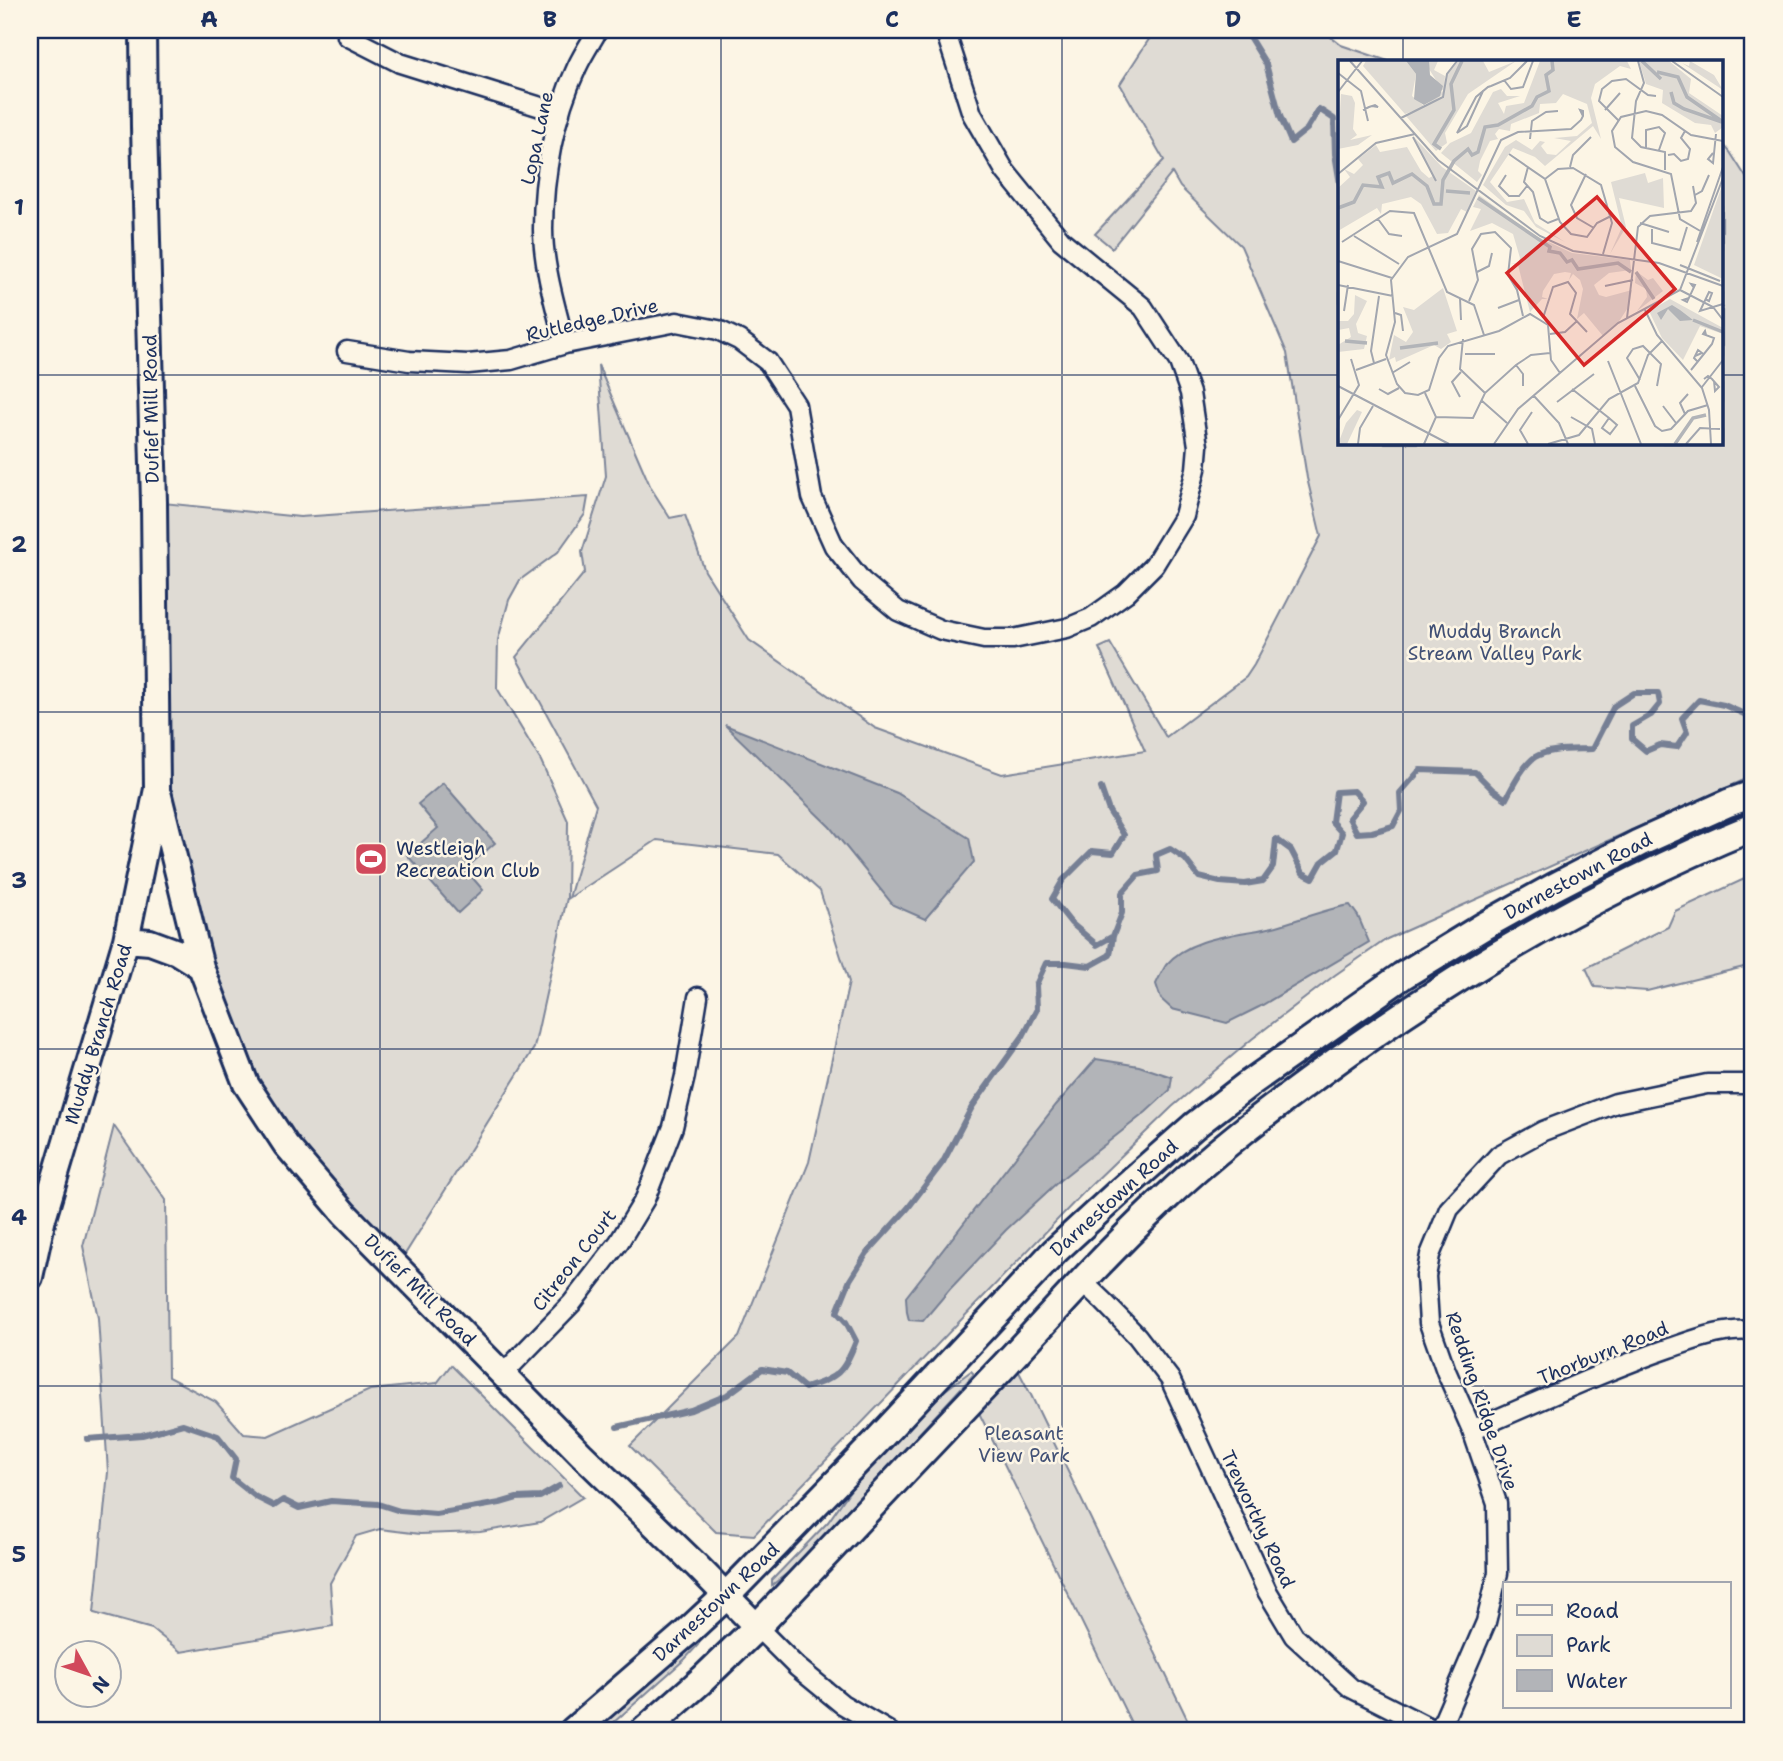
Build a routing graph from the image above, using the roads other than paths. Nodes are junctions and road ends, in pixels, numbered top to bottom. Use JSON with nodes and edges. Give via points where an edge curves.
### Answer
{"nodes":[{"id":1,"x":144,"y":30,"type":"edge"},
{"id":2,"x":598,"y":30,"type":"edge"},
{"id":3,"x":945,"y":30,"type":"edge"},
{"id":4,"x":347,"y":36,"type":"dead end"},
{"id":5,"x":560,"y":113,"type":"junction"},
{"id":6,"x":565,"y":344,"type":"junction"},
{"id":7,"x":347,"y":351,"type":"dead end"},
{"id":8,"x":157,"y":789,"type":"junction"},
{"id":9,"x":1753,"y":794,"type":"edge"},
{"id":10,"x":1753,"y":827,"type":"edge"},
{"id":11,"x":127,"y":940,"type":"junction"},
{"id":12,"x":201,"y":967,"type":"junction"},
{"id":13,"x":698,"y":997,"type":"dead end"},
{"id":14,"x":1753,"y":1084,"type":"edge"},
{"id":15,"x":36,"y":1216,"type":"edge"},
{"id":16,"x":33,"y":1245,"type":"edge"},
{"id":17,"x":30,"y":1277,"type":"edge"},
{"id":18,"x":1083,"y":1282,"type":"junction"},
{"id":19,"x":1753,"y":1331,"type":"edge"},
{"id":20,"x":503,"y":1374,"type":"junction"},
{"id":21,"x":1472,"y":1430,"type":"junction"},
{"id":22,"x":726,"y":1596,"type":"junction"},
{"id":23,"x":757,"y":1627,"type":"junction"},
{"id":24,"x":573,"y":1731,"type":"edge"},
{"id":25,"x":644,"y":1731,"type":"edge"},
{"id":26,"x":888,"y":1731,"type":"edge"},
{"id":27,"x":1438,"y":1731,"type":"edge"}],
"edges":[{"from":1,"to":8,"type":"main road","name":"Dufief Mill Road"},
{"from":2,"to":5,"type":"street","name":"Lopa Lane","via":[[576,68]]},
{"from":3,"to":6,"type":"street","name":"Rutledge Drive","via":[[972,114],[1005,171],[1060,240],[1143,307],[1180,362],[1190,393],[1198,446],[1184,516],[1154,565],[1126,593],[1091,618],[1067,628],[1013,639],[984,639],[941,630],[898,611],[862,581],[834,546],[812,497],[796,405],[768,362],[718,330],[677,322]]},
{"from":4,"to":5,"type":"street","via":[[400,63]]},
{"from":5,"to":6,"type":"street","name":"Lopa Lane","via":[[547,172],[543,231]]},
{"from":6,"to":7,"type":"street","name":"Rutledge Drive","via":[[511,360],[468,364]]},
{"from":8,"to":11,"type":"main road","name":"Muddy Branch Road"},
{"from":8,"to":12,"type":"main road","name":"Dufief Mill Road"},
{"from":9,"to":22,"type":"main road","name":"Darnestown Road","via":[[1639,843],[1484,926],[1402,976],[1247,1085],[1055,1251]]},
{"from":10,"to":18,"type":"main road","name":"Darnestown Road","via":[[1629,882],[1546,926],[1375,1032],[1215,1154]]},
{"from":11,"to":12,"type":"main road","via":[[150,942]]},
{"from":11,"to":15,"type":"main road","name":"Muddy Branch Road"},
{"from":12,"to":20,"type":"main road","name":"Dufief Mill Road","via":[[246,1084],[286,1144],[344,1213]]},
{"from":13,"to":20,"type":"street","name":"Citreon Court","via":[[673,1127],[645,1199],[620,1242],[572,1303]]},
{"from":14,"to":21,"type":"street","name":"Redding Ridge Drive","via":[[1707,1084],[1616,1103],[1543,1130],[1499,1155],[1449,1209],[1426,1276],[1429,1323]]},
{"from":15,"to":16,"type":"main road","name":"Muddy Branch Road"},
{"from":16,"to":17,"type":"main road","name":"Muddy Branch Road"},
{"from":18,"to":23,"type":"main road","name":"Darnestown Road"},
{"from":18,"to":27,"type":"street","name":"Treworthy Road","via":[[1137,1336],[1170,1379],[1267,1591],[1294,1636],[1350,1688]]},
{"from":19,"to":21,"type":"street","name":"Thorburn Road","via":[[1712,1334],[1633,1361]]},
{"from":20,"to":22,"type":"main road","name":"Dufief Mill Road"},
{"from":21,"to":27,"type":"street","name":"Redding Ridge Drive","via":[[1497,1503],[1498,1573],[1486,1622]]},
{"from":22,"to":23,"type":"main road","name":"Dufief Mill Road"},
{"from":22,"to":24,"type":"main road","name":"Darnestown Road"},
{"from":23,"to":25,"type":"main road","name":"Darnestown Road"},
{"from":23,"to":26,"type":"street","via":[[842,1704]]}]}
